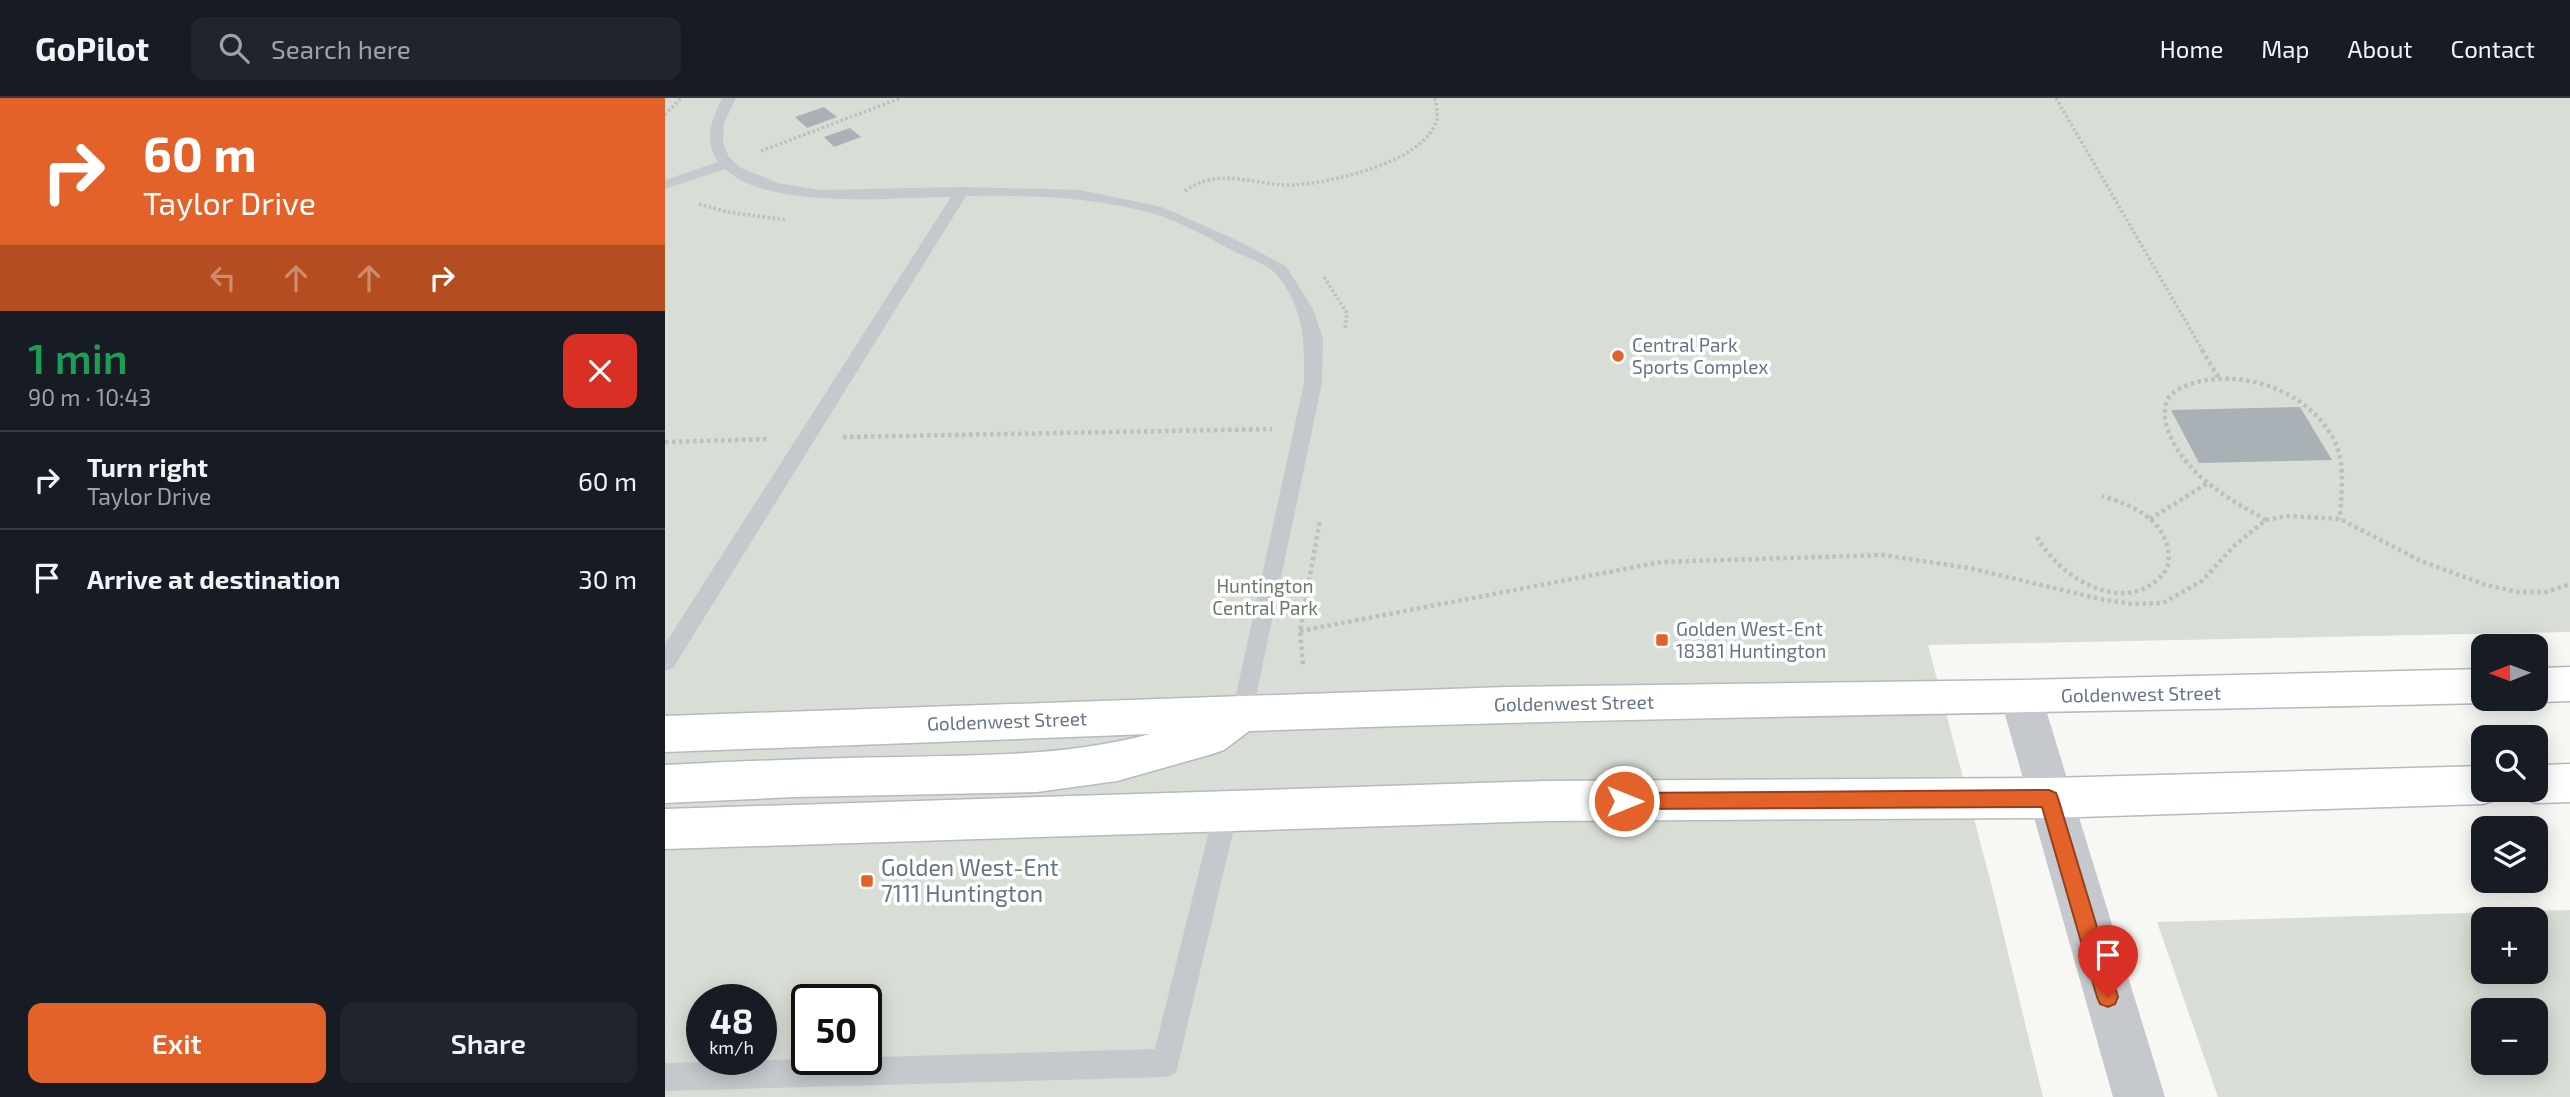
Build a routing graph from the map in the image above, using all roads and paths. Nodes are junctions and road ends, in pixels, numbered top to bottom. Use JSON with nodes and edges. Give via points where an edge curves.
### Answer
{"nodes":[{"id":1,"x":681,"y":98,"type":"edge"},
{"id":2,"x":729,"y":98,"type":"edge"},
{"id":3,"x":901,"y":98,"type":"edge"},
{"id":4,"x":1436,"y":98,"type":"edge"},
{"id":5,"x":2056,"y":98,"type":"edge"},
{"id":6,"x":665,"y":116,"type":"edge"},
{"id":7,"x":754,"y":154,"type":"dead end"},
{"id":8,"x":726,"y":164,"type":"junction"},
{"id":9,"x":665,"y":186,"type":"edge"},
{"id":10,"x":962,"y":191,"type":"junction"},
{"id":11,"x":1176,"y":197,"type":"dead end"},
{"id":12,"x":1317,"y":268,"type":"dead end"},
{"id":13,"x":1344,"y":339,"type":"dead end"},
{"id":14,"x":2220,"y":380,"type":"junction"},
{"id":15,"x":1280,"y":429,"type":"dead end"},
{"id":16,"x":834,"y":437,"type":"dead end"},
{"id":17,"x":781,"y":438,"type":"dead end"},
{"id":18,"x":665,"y":442,"type":"edge"},
{"id":19,"x":2208,"y":484,"type":"junction"},
{"id":20,"x":2102,"y":496,"type":"dead end"},
{"id":21,"x":1322,"y":508,"type":"dead end"},
{"id":22,"x":2150,"y":519,"type":"junction"},
{"id":23,"x":2340,"y":519,"type":"junction"},
{"id":24,"x":2266,"y":520,"type":"junction"},
{"id":25,"x":2038,"y":537,"type":"dead end"},
{"id":26,"x":2570,"y":584,"type":"edge"},
{"id":27,"x":1300,"y":631,"type":"junction"},
{"id":28,"x":665,"y":662,"type":"edge"},
{"id":29,"x":1303,"y":664,"type":"dead end"},
{"id":30,"x":2570,"y":684,"type":"edge"},
{"id":31,"x":2548,"y":685,"type":"edge"},
{"id":32,"x":2471,"y":686,"type":"edge"},
{"id":33,"x":2021,"y":697,"type":"junction"},
{"id":34,"x":1243,"y":713,"type":"junction"},
{"id":35,"x":665,"y":734,"type":"edge"},
{"id":36,"x":2570,"y":782,"type":"edge"},
{"id":37,"x":2548,"y":783,"type":"edge"},
{"id":38,"x":665,"y":784,"type":"edge"},
{"id":39,"x":2471,"y":785,"type":"edge"},
{"id":40,"x":2049,"y":798,"type":"junction"},
{"id":41,"x":1226,"y":811,"type":"junction"},
{"id":42,"x":665,"y":829,"type":"edge"},
{"id":43,"x":665,"y":1077,"type":"edge"},
{"id":44,"x":2139,"y":1097,"type":"edge"}],
"edges":[{"from":1,"to":6,"type":"path"},
{"from":2,"to":8,"type":"lane","via":[[716,118],[715,144]]},
{"from":3,"to":7,"type":"path"},
{"from":4,"to":11,"type":"path","via":[[1439,116],[1433,130],[1395,160],[1331,181],[1293,185],[1215,178],[1196,183]]},
{"from":5,"to":14,"type":"path"},
{"from":8,"to":9,"type":"lane"},
{"from":8,"to":10,"type":"lane","via":[[744,177],[789,191]]},
{"from":10,"to":28,"type":"lane"},
{"from":10,"to":34,"type":"lane","via":[[1080,194],[1157,210],[1280,270],[1305,309],[1314,339],[1313,383]]},
{"from":12,"to":13,"type":"path","via":[[1347,313]]},
{"from":14,"to":19,"type":"path","via":[[2175,391],[2164,405],[2164,426]]},
{"from":14,"to":23,"type":"path","via":[[2270,386],[2299,398],[2322,417],[2342,465]]},
{"from":15,"to":16,"type":"path"},
{"from":17,"to":18,"type":"path"},
{"from":19,"to":22,"type":"path"},
{"from":19,"to":24,"type":"path"},
{"from":20,"to":22,"type":"path","via":[[2129,505]]},
{"from":21,"to":27,"type":"path"},
{"from":22,"to":25,"type":"path","via":[[2168,543],[2169,563],[2151,584],[2129,591],[2072,578],[2048,558]]},
{"from":23,"to":24,"type":"path","via":[[2287,516]]},
{"from":23,"to":26,"type":"path","via":[[2465,581],[2529,593],[2560,590]]},
{"from":24,"to":27,"type":"path","via":[[2202,581],[2163,603],[2100,599],[1969,568],[1883,555],[1674,561]]},
{"from":27,"to":29,"type":"path"},
{"from":30,"to":31,"type":"main road"},
{"from":32,"to":33,"type":"main road","name":"Goldenwest Street"},
{"from":33,"to":34,"type":"main road","name":"Goldenwest Street","via":[[1507,704]]},
{"from":33,"to":40,"type":"street"},
{"from":34,"to":35,"type":"main road","name":"Goldenwest Street"},
{"from":34,"to":38,"type":"main road","via":[[1209,737],[1117,762],[1037,773]]},
{"from":36,"to":37,"type":"main road"},
{"from":39,"to":40,"type":"main road"},
{"from":40,"to":41,"type":"main road","via":[[1544,801]]},
{"from":40,"to":44,"type":"street"},
{"from":41,"to":42,"type":"main road"},
{"from":41,"to":43,"type":"lane","via":[[1165,1063]]}]}
